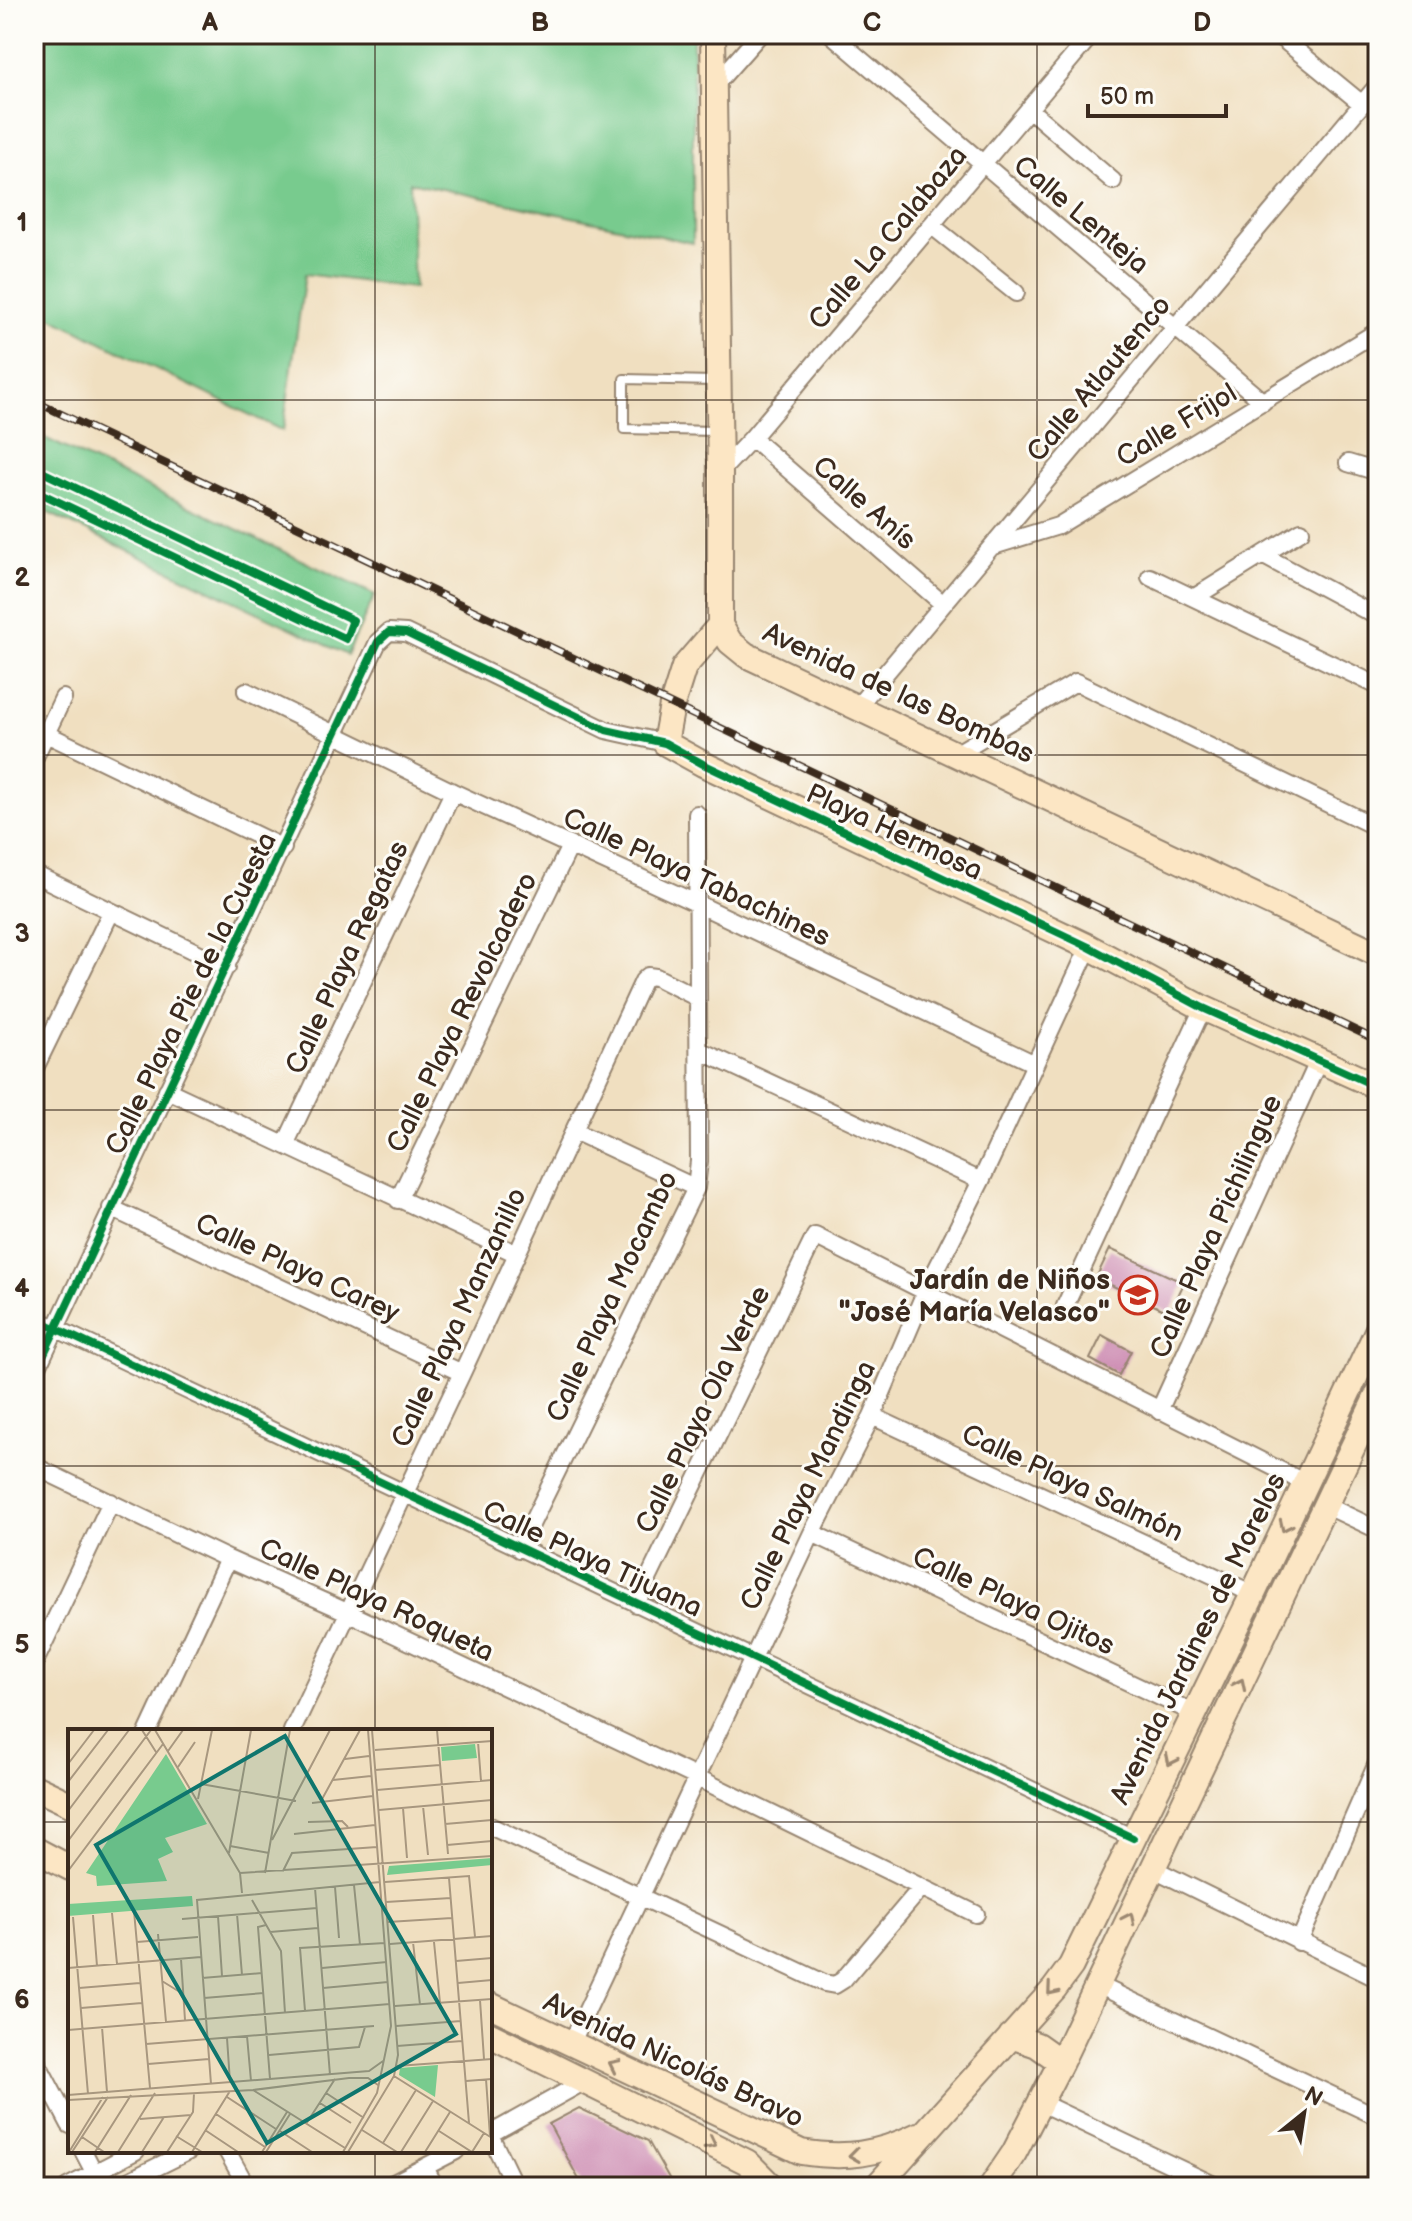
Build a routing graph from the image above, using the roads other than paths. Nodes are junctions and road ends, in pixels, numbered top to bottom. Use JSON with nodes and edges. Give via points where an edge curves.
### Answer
{"nodes":[{"id":1,"x":713,"y":34,"type":"edge"},
{"id":2,"x":760,"y":34,"type":"edge"},
{"id":3,"x":831,"y":34,"type":"edge"},
{"id":4,"x":1092,"y":34,"type":"edge"},
{"id":5,"x":1278,"y":35,"type":"edge"},
{"id":6,"x":1378,"y":85,"type":"edge"},
{"id":7,"x":714,"y":86,"type":"junction"},
{"id":8,"x":1362,"y":104,"type":"junction"},
{"id":9,"x":1029,"y":109,"type":"junction"},
{"id":10,"x":982,"y":164,"type":"junction"},
{"id":11,"x":1113,"y":181,"type":"dead end"},
{"id":12,"x":931,"y":225,"type":"junction"},
{"id":13,"x":1016,"y":293,"type":"dead end"},
{"id":14,"x":1176,"y":326,"type":"junction"},
{"id":15,"x":1378,"y":331,"type":"edge"},
{"id":16,"x":719,"y":381,"type":"junction"},
{"id":17,"x":1263,"y":402,"type":"junction"},
{"id":18,"x":720,"y":431,"type":"junction"},
{"id":19,"x":752,"y":438,"type":"junction"},
{"id":20,"x":1348,"y":463,"type":"dead end"},
{"id":21,"x":720,"y":472,"type":"junction"},
{"id":22,"x":1378,"y":472,"type":"edge"},
{"id":23,"x":1301,"y":531,"type":"dead end"},
{"id":24,"x":993,"y":546,"type":"junction"},
{"id":25,"x":1264,"y":556,"type":"junction"},
{"id":26,"x":1150,"y":577,"type":"dead end"},
{"id":27,"x":1195,"y":597,"type":"junction"},
{"id":28,"x":943,"y":604,"type":"junction"},
{"id":29,"x":1378,"y":617,"type":"edge"},
{"id":30,"x":720,"y":625,"type":"junction"},
{"id":31,"x":389,"y":632,"type":"joint"},
{"id":32,"x":1378,"y":686,"type":"edge"},
{"id":33,"x":246,"y":691,"type":"dead end"},
{"id":34,"x":63,"y":698,"type":"dead end"},
{"id":35,"x":858,"y":706,"type":"junction"},
{"id":36,"x":40,"y":731,"type":"edge"},
{"id":37,"x":337,"y":734,"type":"junction"},
{"id":38,"x":665,"y":743,"type":"junction"},
{"id":39,"x":957,"y":753,"type":"junction"},
{"id":40,"x":34,"y":759,"type":"edge"},
{"id":41,"x":453,"y":792,"type":"junction"},
{"id":42,"x":697,"y":814,"type":"dead end"},
{"id":43,"x":1378,"y":828,"type":"edge"},
{"id":44,"x":570,"y":846,"type":"junction"},
{"id":45,"x":283,"y":848,"type":"junction"},
{"id":46,"x":34,"y":874,"type":"edge"},
{"id":47,"x":698,"y":904,"type":"junction"},
{"id":48,"x":111,"y":912,"type":"junction"},
{"id":49,"x":1089,"y":947,"type":"junction"},
{"id":50,"x":1378,"y":954,"type":"edge"},
{"id":51,"x":227,"y":967,"type":"junction"},
{"id":52,"x":698,"y":998,"type":"junction"},
{"id":53,"x":1203,"y":1008,"type":"junction"},
{"id":54,"x":699,"y":1050,"type":"junction"},
{"id":55,"x":1318,"y":1062,"type":"junction"},
{"id":56,"x":1035,"y":1064,"type":"junction"},
{"id":57,"x":34,"y":1070,"type":"edge"},
{"id":58,"x":1378,"y":1087,"type":"edge"},
{"id":59,"x":167,"y":1090,"type":"junction"},
{"id":60,"x":574,"y":1131,"type":"junction"},
{"id":61,"x":285,"y":1145,"type":"junction"},
{"id":62,"x":981,"y":1181,"type":"junction"},
{"id":63,"x":696,"y":1188,"type":"junction"},
{"id":64,"x":398,"y":1200,"type":"junction"},
{"id":65,"x":111,"y":1208,"type":"junction"},
{"id":66,"x":517,"y":1254,"type":"junction"},
{"id":67,"x":926,"y":1290,"type":"junction"},
{"id":68,"x":1065,"y":1306,"type":"dead end"},
{"id":69,"x":34,"y":1318,"type":"edge"},
{"id":70,"x":56,"y":1328,"type":"junction"},
{"id":71,"x":1378,"y":1329,"type":"edge"},
{"id":72,"x":462,"y":1373,"type":"junction"},
{"id":73,"x":34,"y":1375,"type":"edge"},
{"id":74,"x":1378,"y":1394,"type":"edge"},
{"id":75,"x":1159,"y":1411,"type":"junction"},
{"id":76,"x":872,"y":1416,"type":"junction"},
{"id":77,"x":1333,"y":1425,"type":"junction"},
{"id":78,"x":1358,"y":1438,"type":"junction"},
{"id":79,"x":34,"y":1466,"type":"edge"},
{"id":80,"x":1305,"y":1483,"type":"junction"},
{"id":81,"x":404,"y":1493,"type":"junction"},
{"id":82,"x":111,"y":1502,"type":"junction"},
{"id":83,"x":1325,"y":1505,"type":"junction"},
{"id":84,"x":1378,"y":1530,"type":"edge"},
{"id":85,"x":812,"y":1533,"type":"junction"},
{"id":86,"x":519,"y":1549,"type":"junction"},
{"id":87,"x":228,"y":1559,"type":"junction"},
{"id":88,"x":1253,"y":1594,"type":"junction"},
{"id":89,"x":636,"y":1604,"type":"junction"},
{"id":90,"x":347,"y":1612,"type":"junction"},
{"id":91,"x":753,"y":1658,"type":"junction"},
{"id":92,"x":34,"y":1664,"type":"edge"},
{"id":93,"x":1194,"y":1713,"type":"junction"},
{"id":94,"x":149,"y":1729,"type":"edge"},
{"id":95,"x":293,"y":1729,"type":"edge"},
{"id":96,"x":1378,"y":1761,"type":"edge"},
{"id":97,"x":698,"y":1778,"type":"junction"},
{"id":98,"x":37,"y":1797,"type":"edge"},
{"id":99,"x":68,"y":1804,"type":"edge"},
{"id":100,"x":492,"y":1827,"type":"edge"},
{"id":101,"x":1133,"y":1838,"type":"junction"},
{"id":102,"x":34,"y":1849,"type":"edge"},
{"id":103,"x":68,"y":1867,"type":"edge"},
{"id":104,"x":1152,"y":1868,"type":"junction"},
{"id":105,"x":921,"y":1888,"type":"junction"},
{"id":106,"x":641,"y":1898,"type":"junction"},
{"id":107,"x":976,"y":1914,"type":"dead end"},
{"id":108,"x":1299,"y":1942,"type":"junction"},
{"id":109,"x":1378,"y":1979,"type":"edge"},
{"id":110,"x":1098,"y":1985,"type":"junction"},
{"id":111,"x":492,"y":2006,"type":"edge"},
{"id":112,"x":492,"y":2036,"type":"edge"},
{"id":113,"x":1011,"y":2036,"type":"junction"},
{"id":114,"x":571,"y":2044,"type":"junction"},
{"id":115,"x":34,"y":2057,"type":"edge"},
{"id":116,"x":1061,"y":2062,"type":"junction"},
{"id":117,"x":585,"y":2081,"type":"junction"},
{"id":118,"x":681,"y":2097,"type":"junction"},
{"id":119,"x":1039,"y":2102,"type":"junction"},
{"id":120,"x":1378,"y":2117,"type":"edge"},
{"id":121,"x":68,"y":2121,"type":"edge"},
{"id":122,"x":670,"y":2122,"type":"junction"},
{"id":123,"x":927,"y":2131,"type":"junction"},
{"id":124,"x":492,"y":2133,"type":"edge"},
{"id":125,"x":492,"y":2138,"type":"edge"},
{"id":126,"x":84,"y":2153,"type":"edge"},
{"id":127,"x":132,"y":2153,"type":"edge"},
{"id":128,"x":185,"y":2153,"type":"edge"},
{"id":129,"x":228,"y":2153,"type":"edge"},
{"id":130,"x":452,"y":2153,"type":"edge"},
{"id":131,"x":425,"y":2167,"type":"junction"},
{"id":132,"x":94,"y":2172,"type":"junction"},
{"id":133,"x":67,"y":2187,"type":"edge"},
{"id":134,"x":116,"y":2187,"type":"edge"},
{"id":135,"x":247,"y":2187,"type":"edge"},
{"id":136,"x":386,"y":2187,"type":"edge"},
{"id":137,"x":435,"y":2187,"type":"edge"},
{"id":138,"x":515,"y":2187,"type":"edge"},
{"id":139,"x":772,"y":2187,"type":"edge"},
{"id":140,"x":876,"y":2187,"type":"edge"},
{"id":141,"x":991,"y":2187,"type":"edge"},
{"id":142,"x":1218,"y":2187,"type":"edge"}],
"edges":[{"from":1,"to":7,"type":"main road"},
{"from":2,"to":7,"type":"street"},
{"from":3,"to":10,"type":"street","name":"Calle Lenteja"},
{"from":4,"to":9,"type":"street","name":"Calle La Calabaza"},
{"from":5,"to":8,"type":"street"},
{"from":6,"to":8,"type":"street","name":"Calle Atlautenco"},
{"from":7,"to":16,"type":"main road"},
{"from":8,"to":14,"type":"street","name":"Calle Atlautenco"},
{"from":9,"to":10,"type":"street","name":"Calle La Calabaza"},
{"from":9,"to":11,"type":"street"},
{"from":10,"to":12,"type":"street","name":"Calle La Calabaza"},
{"from":10,"to":14,"type":"street","name":"Calle Lenteja"},
{"from":12,"to":13,"type":"street"},
{"from":12,"to":19,"type":"street","name":"Calle La Calabaza"},
{"from":14,"to":17,"type":"street","name":"Calle Lenteja"},
{"from":14,"to":24,"type":"street","name":"Calle Atlautenco"},
{"from":15,"to":17,"type":"street","name":"Calle Frijol"},
{"from":16,"to":18,"type":"main road"},
{"from":16,"to":18,"type":"lane","via":[[624,379],[624,429]]},
{"from":17,"to":24,"type":"street","name":"Calle Frijol","via":[[1058,526]]},
{"from":18,"to":21,"type":"main road"},
{"from":19,"to":21,"type":"street","name":"Calle La Calabaza"},
{"from":19,"to":28,"type":"street","name":"Calle Anís"},
{"from":20,"to":22,"type":"street"},
{"from":21,"to":30,"type":"main road"},
{"from":23,"to":25,"type":"street"},
{"from":24,"to":28,"type":"street","name":"Calle Atlautenco"},
{"from":25,"to":27,"type":"street"},
{"from":25,"to":29,"type":"street"},
{"from":26,"to":27,"type":"street"},
{"from":27,"to":32,"type":"street"},
{"from":28,"to":35,"type":"street","name":"Calle Atlautenco"},
{"from":30,"to":35,"type":"main road","name":"Avenida de las Bombas","via":[[746,655]]},
{"from":30,"to":38,"type":"main road","via":[[684,667]]},
{"from":31,"to":37,"type":"street","name":"Calle Playa Pie de la Cuesta","via":[[378,642]]},
{"from":31,"to":38,"type":"street","name":"Playa Hermosa","via":[[406,633],[606,730]]},
{"from":33,"to":37,"type":"street","name":"Calle Playa Tabachines"},
{"from":34,"to":36,"type":"street"},
{"from":35,"to":39,"type":"main road","name":"Avenida de las Bombas"},
{"from":36,"to":40,"type":"street"},
{"from":36,"to":45,"type":"street"},
{"from":37,"to":41,"type":"street","name":"Calle Playa Tabachines"},
{"from":37,"to":45,"type":"street","name":"Calle Playa Pie de la Cuesta"},
{"from":38,"to":49,"type":"main road","name":"Playa Hermosa"},
{"from":39,"to":43,"type":"street","via":[[1076,682]]},
{"from":39,"to":50,"type":"main road","name":"Avenida de las Bombas"},
{"from":41,"to":44,"type":"street","name":"Calle Playa Tabachines"},
{"from":41,"to":61,"type":"street","name":"Calle Playa Regatas"},
{"from":42,"to":47,"type":"street","name":"Calle Playa Mocambo"},
{"from":44,"to":47,"type":"street","name":"Calle Playa Tabachines"},
{"from":44,"to":64,"type":"street","name":"Calle Playa Revolcadero"},
{"from":45,"to":51,"type":"street","name":"Calle Playa Pie de la Cuesta"},
{"from":46,"to":48,"type":"street"},
{"from":47,"to":52,"type":"street","name":"Calle Playa Mocambo"},
{"from":47,"to":56,"type":"street","name":"Calle Playa Tabachines"},
{"from":48,"to":51,"type":"street"},
{"from":48,"to":57,"type":"street"},
{"from":49,"to":53,"type":"main road","name":"Playa Hermosa"},
{"from":49,"to":56,"type":"street","name":"Calle Playa Mandinga"},
{"from":51,"to":59,"type":"street","name":"Calle Playa Pie de la Cuesta"},
{"from":52,"to":54,"type":"street","name":"Calle Playa Mocambo"},
{"from":52,"to":60,"type":"street","name":"Calle Playa Manzanillo","via":[[656,977],[643,981]]},
{"from":53,"to":55,"type":"main road","name":"Playa Hermosa"},
{"from":53,"to":68,"type":"street"},
{"from":54,"to":62,"type":"street"},
{"from":54,"to":63,"type":"street","name":"Calle Playa Mocambo"},
{"from":55,"to":58,"type":"main road","name":"Playa Hermosa"},
{"from":55,"to":75,"type":"street","name":"Calle Playa Pichilingue"},
{"from":56,"to":62,"type":"street","name":"Calle Playa Mandinga"},
{"from":59,"to":61,"type":"street"},
{"from":59,"to":65,"type":"street","name":"Calle Playa Pie de la Cuesta"},
{"from":60,"to":63,"type":"street"},
{"from":60,"to":66,"type":"street","name":"Calle Playa Manzanillo"},
{"from":61,"to":64,"type":"street"},
{"from":62,"to":67,"type":"street","name":"Calle Playa Mandinga"},
{"from":63,"to":86,"type":"street","name":"Calle Playa Mocambo"},
{"from":64,"to":66,"type":"street"},
{"from":65,"to":70,"type":"street","name":"Calle Playa Pie de la Cuesta"},
{"from":65,"to":72,"type":"street","name":"Calle Playa Carey"},
{"from":66,"to":72,"type":"street","name":"Calle Playa Manzanillo"},
{"from":67,"to":75,"type":"street"},
{"from":67,"to":76,"type":"street","name":"Calle Playa Mandinga"},
{"from":67,"to":89,"type":"street","name":"Calle Playa Ola Verde","via":[[815,1236]]},
{"from":69,"to":70,"type":"street","name":"Calle Playa Tijuana"},
{"from":70,"to":73,"type":"street","name":"Calle Playa Pie de la Cuesta"},
{"from":70,"to":81,"type":"street","name":"Calle Playa Tijuana"},
{"from":71,"to":77,"type":"main road","name":"Avenida Jardines de Morelos"},
{"from":72,"to":81,"type":"street","name":"Calle Playa Manzanillo"},
{"from":74,"to":78,"type":"main road","name":"Avenida Jardines de Morelos"},
{"from":75,"to":80,"type":"street"},
{"from":76,"to":85,"type":"street","name":"Calle Playa Mandinga"},
{"from":76,"to":88,"type":"street","name":"Calle Playa Salmón"},
{"from":77,"to":78,"type":"main road"},
{"from":77,"to":80,"type":"main road","name":"Avenida Jardines de Morelos"},
{"from":78,"to":83,"type":"main road","name":"Avenida Jardines de Morelos"},
{"from":79,"to":82,"type":"street","name":"Calle Playa Roqueta"},
{"from":80,"to":88,"type":"main road","name":"Avenida Jardines de Morelos","one_way":true},
{"from":81,"to":86,"type":"street","name":"Calle Playa Tijuana"},
{"from":81,"to":90,"type":"street","name":"Calle Playa Manzanillo"},
{"from":82,"to":87,"type":"street","name":"Calle Playa Roqueta"},
{"from":82,"to":92,"type":"street"},
{"from":83,"to":84,"type":"street"},
{"from":104,"to":83,"type":"main road","name":"Avenida Jardines de Morelos","one_way":true},
{"from":85,"to":91,"type":"street","name":"Calle Playa Mandinga"},
{"from":85,"to":93,"type":"street","name":"Calle Playa Ojitos"},
{"from":86,"to":89,"type":"street","name":"Calle Playa Tijuana"},
{"from":87,"to":90,"type":"street","name":"Calle Playa Roqueta"},
{"from":87,"to":94,"type":"street"},
{"from":88,"to":93,"type":"main road","name":"Avenida Jardines de Morelos"},
{"from":89,"to":91,"type":"street","name":"Calle Playa Tijuana"},
{"from":90,"to":95,"type":"street","name":"Calle Playa Manzanillo"},
{"from":90,"to":97,"type":"street","name":"Calle Playa Roqueta"},
{"from":91,"to":97,"type":"street","name":"Calle Playa Mandinga"},
{"from":91,"to":101,"type":"street","name":"Calle Playa Tijuana"},
{"from":93,"to":101,"type":"main road","name":"Avenida Jardines de Morelos","one_way":true},
{"from":96,"to":108,"type":"street"},
{"from":97,"to":105,"type":"street","name":"Calle Playa Roqueta"},
{"from":97,"to":106,"type":"street","name":"Calle Playa Mandinga"},
{"from":98,"to":99,"type":"main road"},
{"from":100,"to":106,"type":"street"},
{"from":101,"to":113,"type":"main road","name":"Avenida Jardines de Morelos","one_way":true,"via":[[1071,1966]]},
{"from":102,"to":103,"type":"main road"},
{"from":104,"to":108,"type":"street"},
{"from":110,"to":104,"type":"main road","name":"Avenida Jardines de Morelos","one_way":true},
{"from":105,"to":106,"type":"street","via":[[835,1985]]},
{"from":105,"to":107,"type":"street","name":"Calle Playa Roqueta"},
{"from":106,"to":114,"type":"street","name":"Calle Playa Mandinga"},
{"from":108,"to":109,"type":"street"},
{"from":110,"to":116,"type":"main road","name":"Avenida Jardines de Morelos"},
{"from":110,"to":120,"type":"street"},
{"from":111,"to":114,"type":"main road","name":"Avenida Nicolás Bravo"},
{"from":112,"to":117,"type":"main road","name":"Avenida Nicolás Bravo"},
{"from":113,"to":116,"type":"main road","via":[[1037,2045]]},
{"from":113,"to":123,"type":"main road","name":"Avenida Jardines de Morelos"},
{"from":118,"to":114,"type":"main road","name":"Avenida Nicolás Bravo","one_way":true},
{"from":115,"to":121,"type":"street"},
{"from":116,"to":119,"type":"main road","name":"Avenida Jardines de Morelos"},
{"from":117,"to":122,"type":"main road","name":"Avenida Nicolás Bravo"},
{"from":117,"to":124,"type":"street"},
{"from":118,"to":122,"type":"main road"},
{"from":123,"to":118,"type":"main road","name":"Avenida Nicolás Bravo","one_way":true,"via":[[893,2148],[836,2158],[801,2152]]},
{"from":119,"to":141,"type":"main road","name":"Avenida Jardines de Morelos"},
{"from":119,"to":142,"type":"street"},
{"from":122,"to":139,"type":"main road","name":"Avenida Nicolás Bravo","one_way":true,"via":[[747,2162]]},
{"from":123,"to":140,"type":"main road","name":"Avenida Jardines de Morelos"},
{"from":125,"to":138,"type":"street"},
{"from":126,"to":132,"type":"street"},
{"from":127,"to":132,"type":"street"},
{"from":128,"to":134,"type":"street"},
{"from":129,"to":135,"type":"street"},
{"from":130,"to":131,"type":"street"},
{"from":131,"to":136,"type":"street"},
{"from":131,"to":137,"type":"street"},
{"from":132,"to":133,"type":"street"}]}
